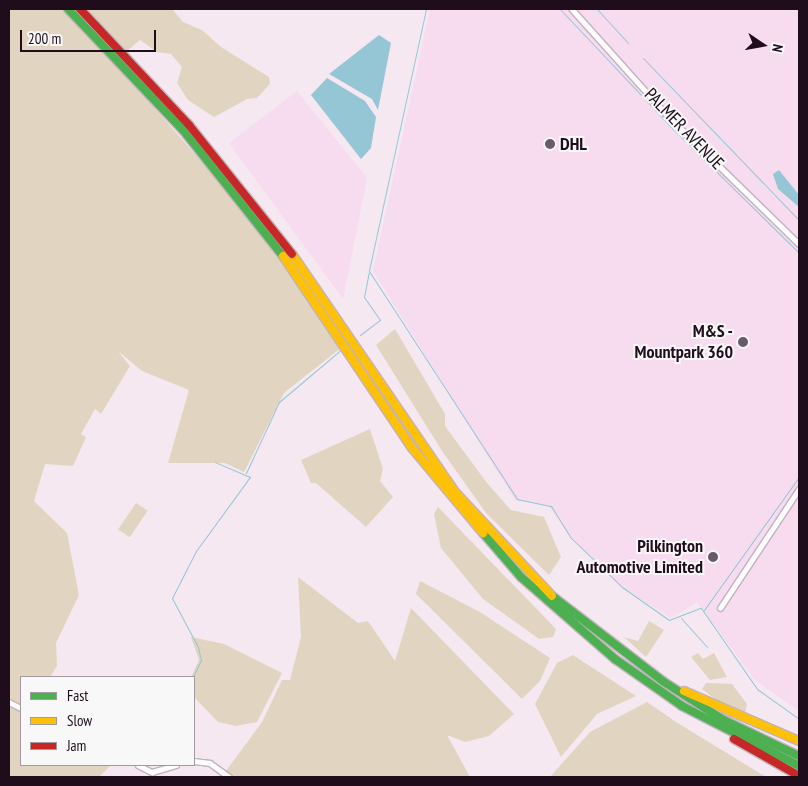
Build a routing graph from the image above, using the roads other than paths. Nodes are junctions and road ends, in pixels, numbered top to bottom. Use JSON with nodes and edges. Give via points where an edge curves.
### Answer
{"nodes":[{"id":1,"x":68,"y":9,"type":"edge"},
{"id":2,"x":80,"y":9,"type":"edge"},
{"id":3,"x":572,"y":9,"type":"edge"},
{"id":4,"x":799,"y":244,"type":"edge"},
{"id":5,"x":799,"y":489,"type":"edge"},
{"id":6,"x":720,"y":608,"type":"dead end"},
{"id":7,"x":664,"y":682,"type":"junction"},
{"id":8,"x":682,"y":706,"type":"junction"},
{"id":9,"x":799,"y":741,"type":"edge"},
{"id":10,"x":799,"y":756,"type":"edge"},
{"id":11,"x":195,"y":761,"type":"edge"},
{"id":12,"x":140,"y":766,"type":"edge"},
{"id":13,"x":173,"y":766,"type":"edge"},
{"id":14,"x":799,"y":766,"type":"edge"},
{"id":15,"x":799,"y":776,"type":"edge"},
{"id":16,"x":229,"y":777,"type":"edge"}],
"edges":[{"from":1,"to":8,"type":"highway","via":[[183,130],[265,229],[412,448],[484,539],[571,623]]},
{"from":2,"to":7,"type":"highway","via":[[190,125],[271,224],[418,441],[491,534],[575,617]]},
{"from":3,"to":4,"type":"street","name":"PALMER AVENUE","via":[[667,115]]},
{"from":5,"to":6,"type":"street"},
{"from":7,"to":9,"type":"highway"},
{"from":7,"to":10,"type":"highway","via":[[722,719]]},
{"from":8,"to":14,"type":"highway"},
{"from":8,"to":15,"type":"highway"},
{"from":11,"to":16,"type":"street","via":[[210,763]]},
{"from":12,"to":13,"type":"street","via":[[152,772]]}]}
